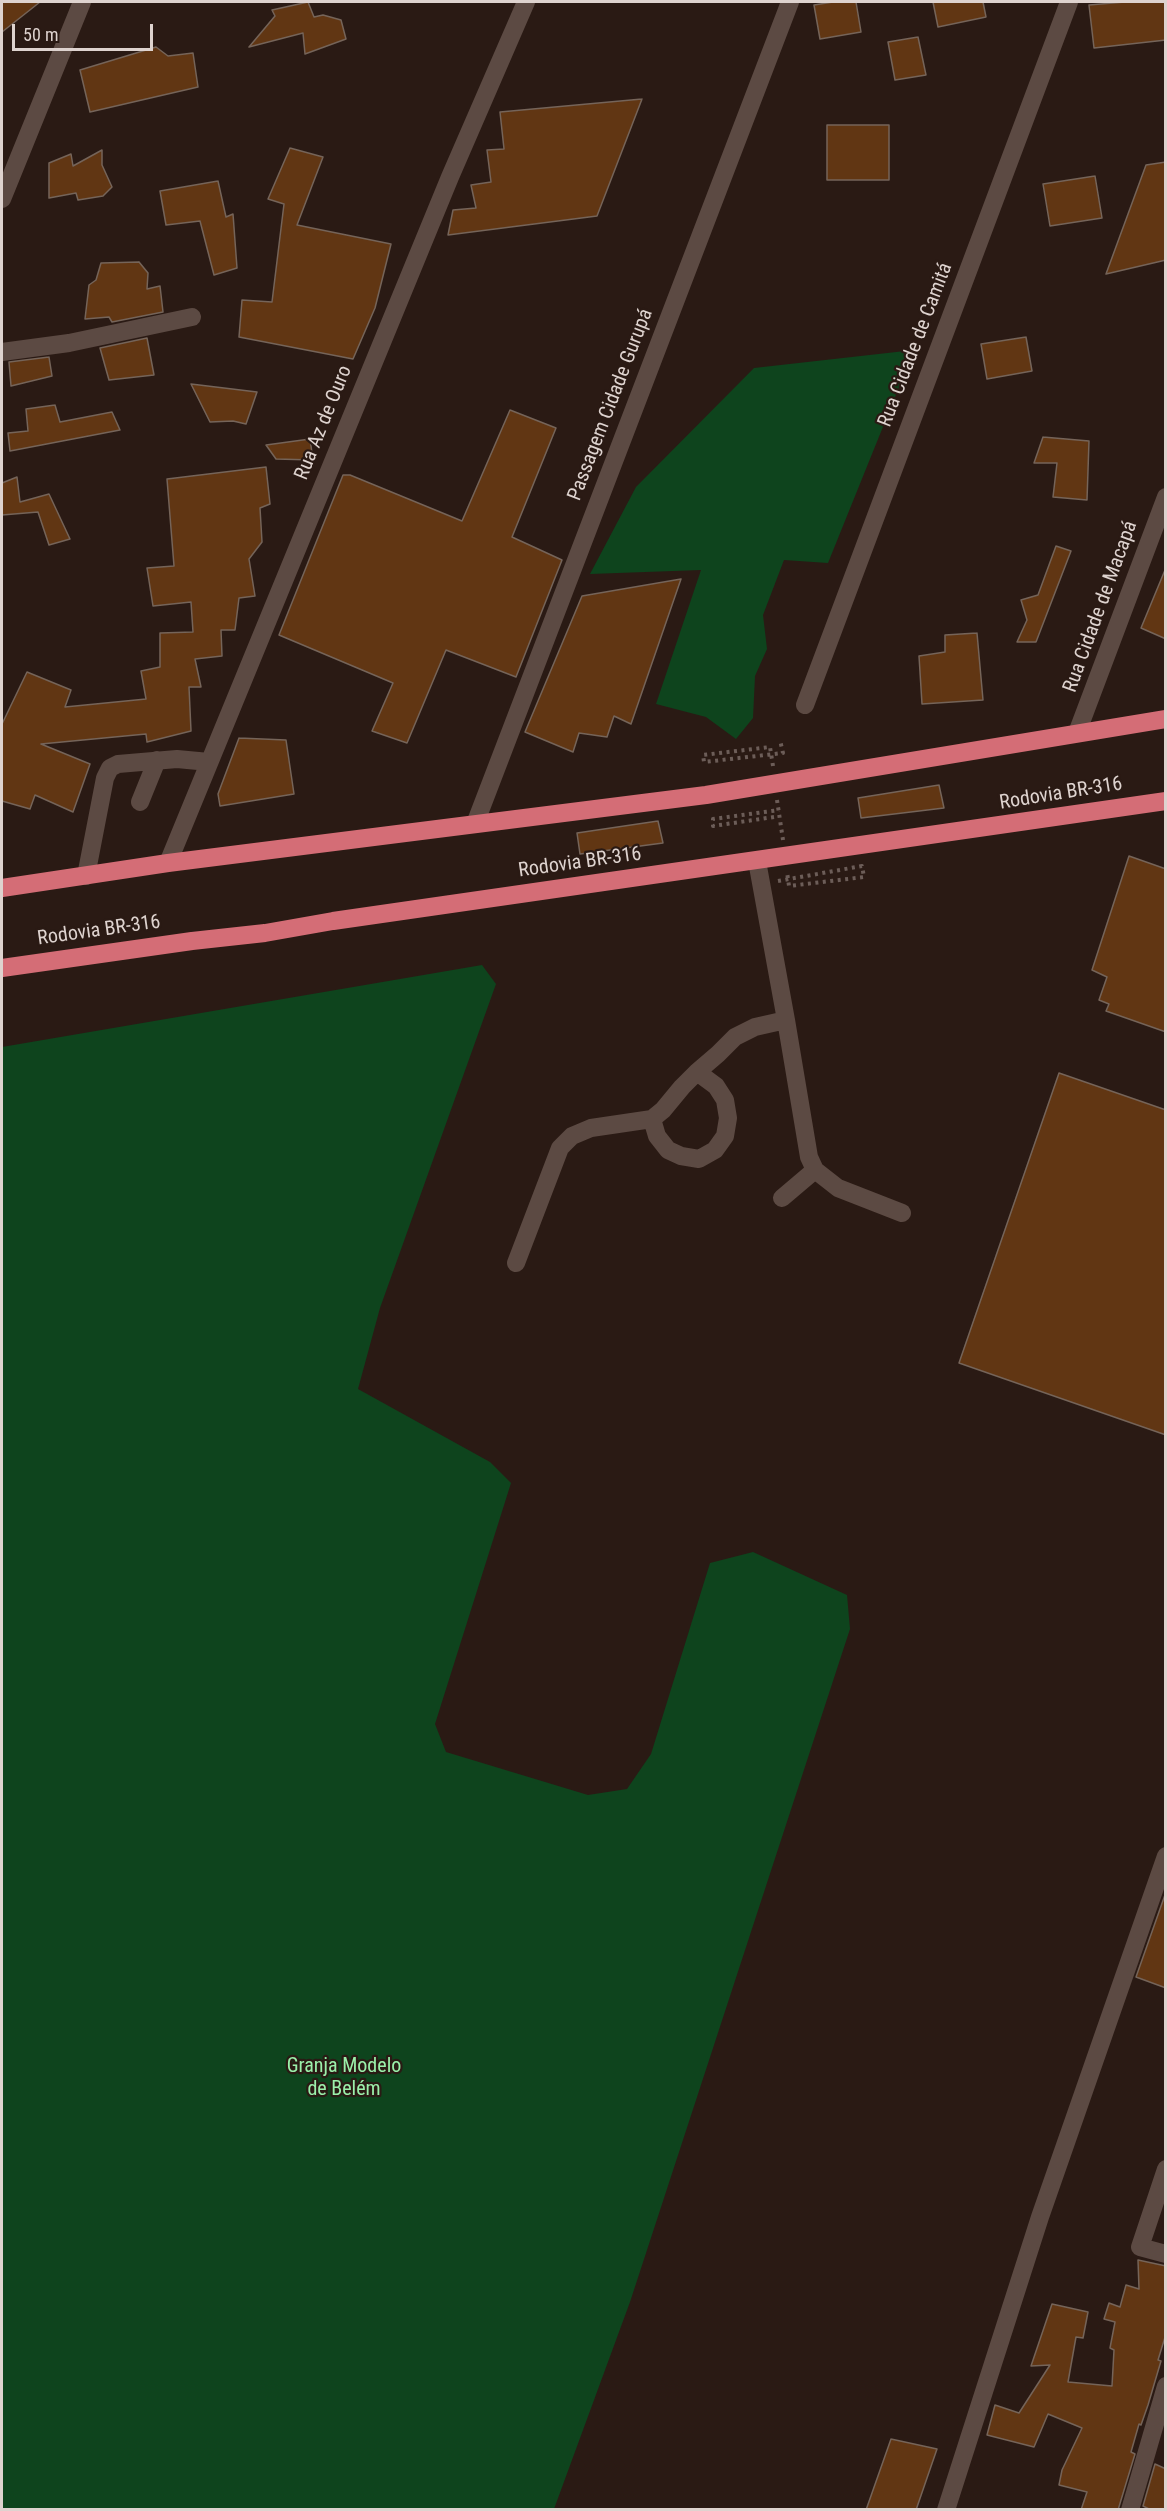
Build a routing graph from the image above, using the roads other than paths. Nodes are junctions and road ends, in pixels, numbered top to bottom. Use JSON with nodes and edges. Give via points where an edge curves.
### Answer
{"nodes":[{"id":1,"x":82,"y":2,"type":"edge"},
{"id":2,"x":526,"y":2,"type":"edge"},
{"id":3,"x":790,"y":2,"type":"edge"},
{"id":4,"x":1069,"y":2,"type":"edge"},
{"id":5,"x":2,"y":199,"type":"edge"},
{"id":6,"x":192,"y":317,"type":"dead end"},
{"id":7,"x":2,"y":352,"type":"edge"},
{"id":8,"x":1166,"y":497,"type":"edge"},
{"id":9,"x":805,"y":705,"type":"dead end"},
{"id":10,"x":1166,"y":720,"type":"edge"},
{"id":11,"x":1077,"y":733,"type":"junction"},
{"id":12,"x":157,"y":760,"type":"junction"},
{"id":13,"x":209,"y":762,"type":"junction"},
{"id":14,"x":1166,"y":801,"type":"edge"},
{"id":15,"x":140,"y":802,"type":"dead end"},
{"id":16,"x":475,"y":824,"type":"junction"},
{"id":17,"x":757,"y":861,"type":"junction"},
{"id":18,"x":168,"y":863,"type":"junction"},
{"id":19,"x":86,"y":876,"type":"junction"},
{"id":20,"x":2,"y":888,"type":"edge"},
{"id":21,"x":2,"y":968,"type":"edge"},
{"id":22,"x":786,"y":1020,"type":"junction"},
{"id":23,"x":697,"y":1072,"type":"junction"},
{"id":24,"x":652,"y":1119,"type":"junction"},
{"id":25,"x":815,"y":1170,"type":"junction"},
{"id":26,"x":782,"y":1198,"type":"dead end"},
{"id":27,"x":902,"y":1214,"type":"dead end"},
{"id":28,"x":516,"y":1263,"type":"dead end"},
{"id":29,"x":1166,"y":1856,"type":"edge"},
{"id":30,"x":1166,"y":2169,"type":"edge"},
{"id":31,"x":1166,"y":2254,"type":"edge"},
{"id":32,"x":1166,"y":2386,"type":"edge"},
{"id":33,"x":946,"y":2510,"type":"edge"},
{"id":34,"x":1130,"y":2510,"type":"edge"}],
"edges":[{"from":1,"to":5,"type":"street"},
{"from":2,"to":13,"type":"street","name":"Rua Az de Ouro"},
{"from":3,"to":16,"type":"street","name":"Passagem Cidade Gurupá"},
{"from":4,"to":9,"type":"street","name":"Rua Cidade de Camitá"},
{"from":6,"to":7,"type":"street","via":[[69,343]]},
{"from":8,"to":11,"type":"street","name":"Rua Cidade de Macapá"},
{"from":10,"to":11,"type":"highway"},
{"from":11,"to":16,"type":"highway","via":[[706,795]]},
{"from":12,"to":13,"type":"street"},
{"from":12,"to":15,"type":"street"},
{"from":12,"to":19,"type":"street","via":[[110,768]]},
{"from":13,"to":18,"type":"street","name":"Rua Az de Ouro"},
{"from":14,"to":17,"type":"highway","name":"Rodovia BR-316"},
{"from":16,"to":18,"type":"highway"},
{"from":17,"to":21,"type":"highway","name":"Rodovia BR-316"},
{"from":17,"to":22,"type":"street"},
{"from":18,"to":19,"type":"highway"},
{"from":19,"to":20,"type":"highway"},
{"from":22,"to":23,"type":"street","via":[[755,1027],[735,1037]]},
{"from":22,"to":25,"type":"street","via":[[809,1157]]},
{"from":23,"to":24,"type":"street"},
{"from":23,"to":24,"type":"street","via":[[716,1086],[725,1100],[725,1136],[715,1150],[699,1158],[668,1150],[657,1136]]},
{"from":24,"to":28,"type":"street","via":[[591,1128],[572,1136],[560,1148]]},
{"from":25,"to":26,"type":"street"},
{"from":25,"to":27,"type":"street","via":[[838,1188]]},
{"from":29,"to":33,"type":"street","via":[[1040,2217]]},
{"from":30,"to":31,"type":"street","via":[[1140,2247]]},
{"from":32,"to":34,"type":"street"}]}
